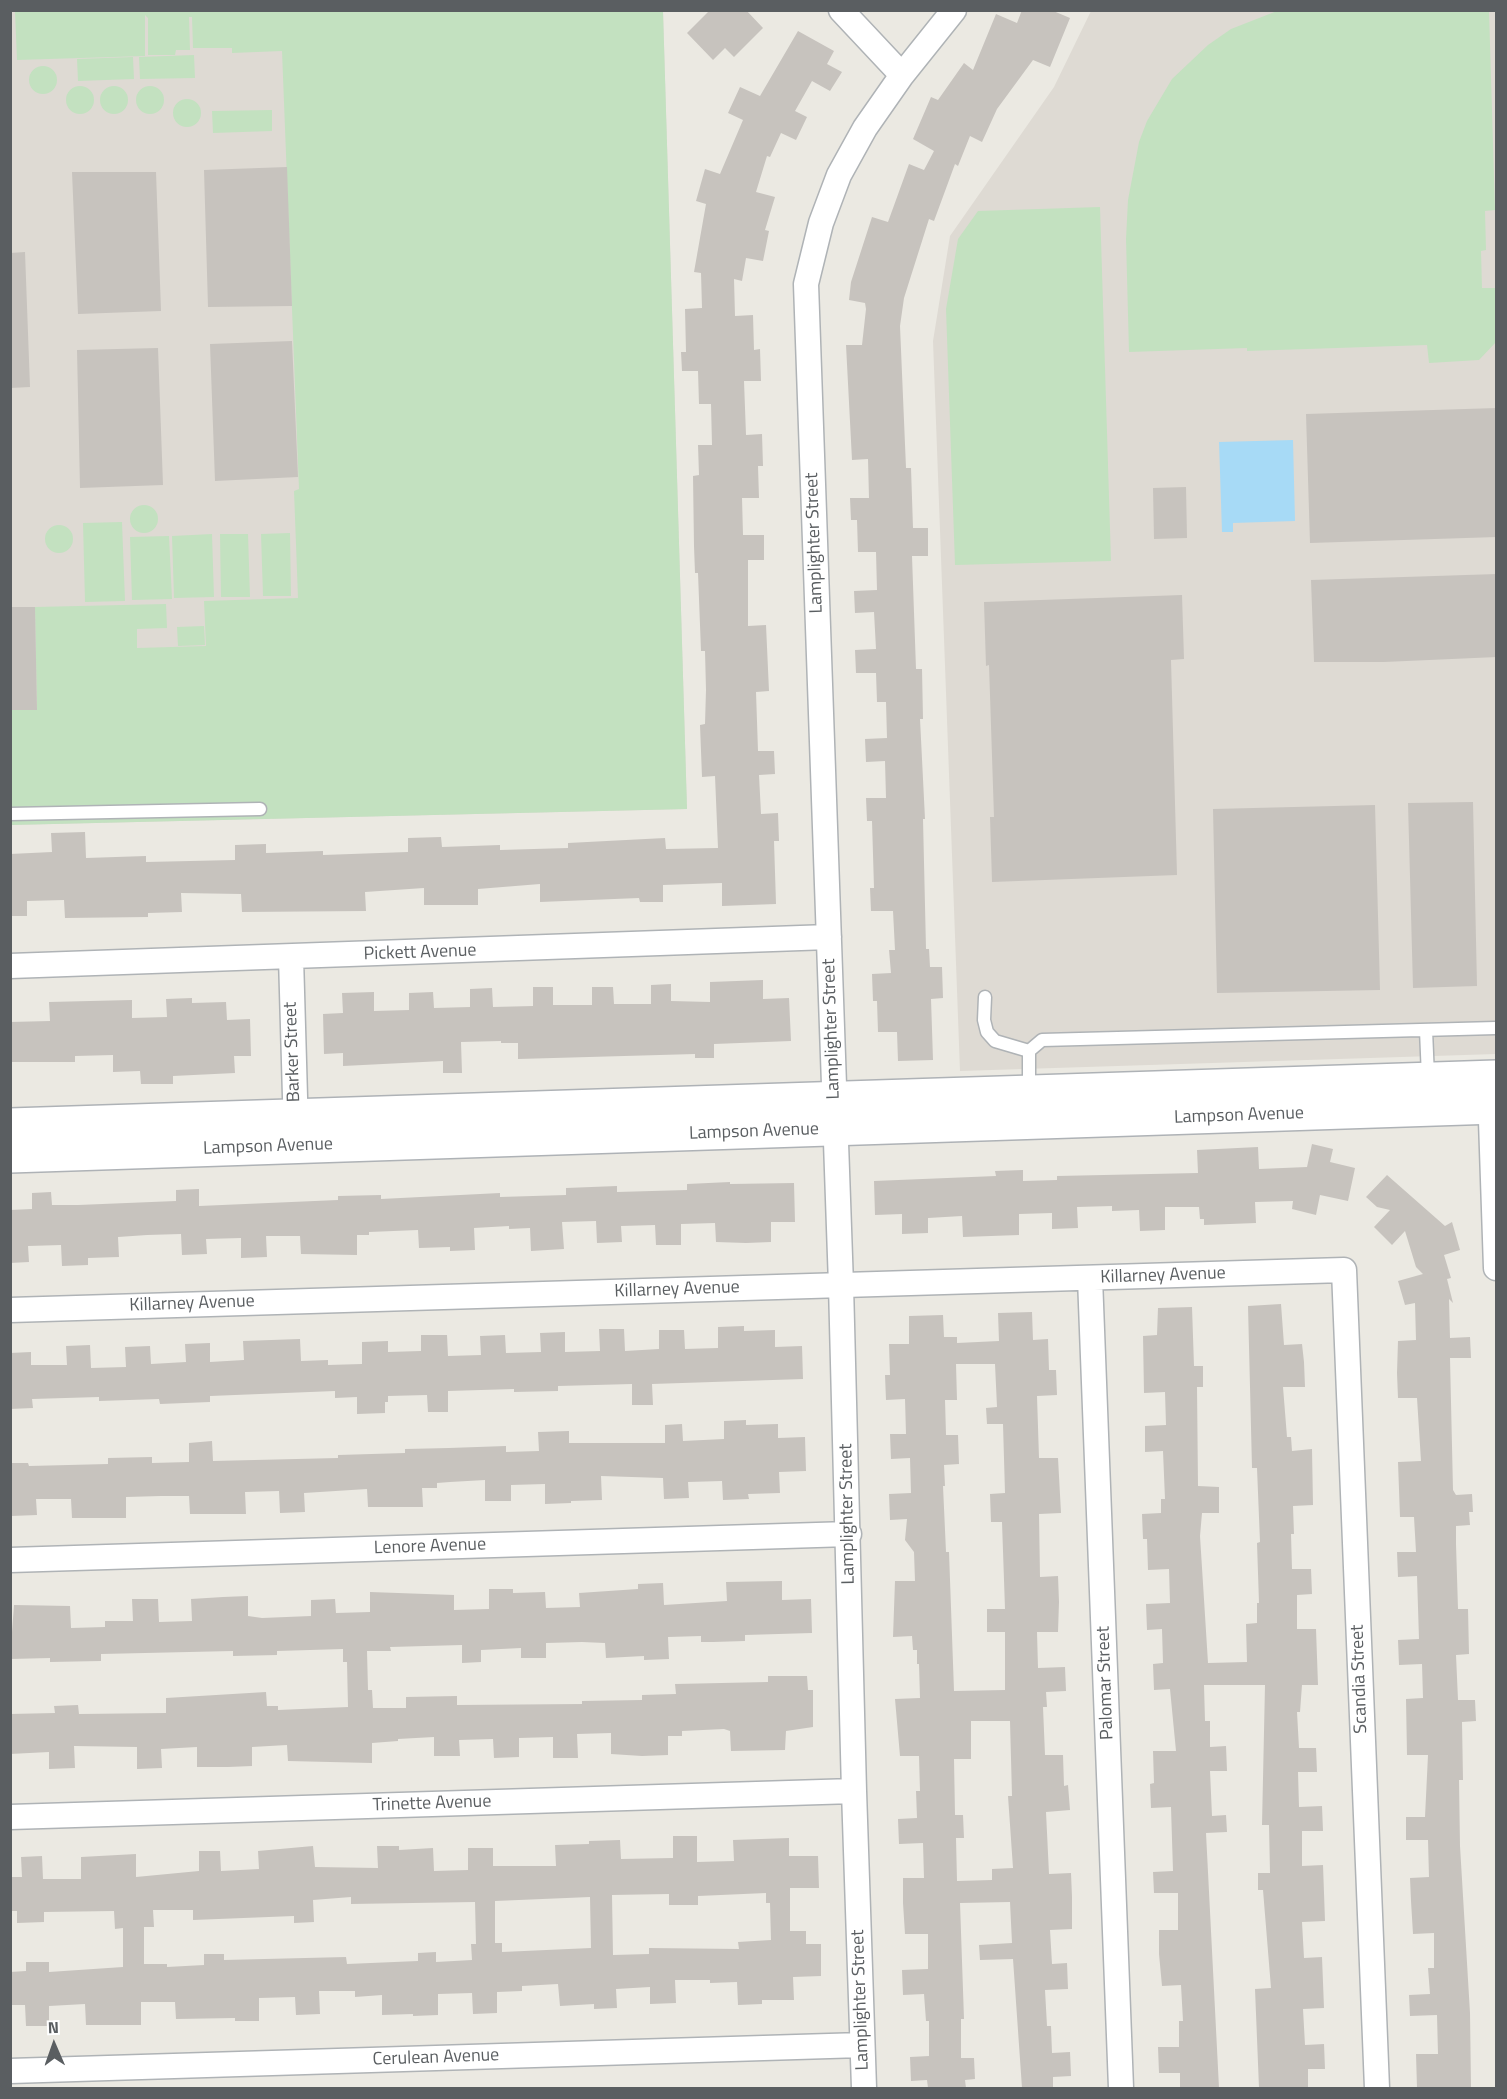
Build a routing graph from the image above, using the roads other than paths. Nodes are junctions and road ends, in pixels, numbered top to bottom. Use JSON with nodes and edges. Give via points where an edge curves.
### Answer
{"nodes":[{"id":1,"x":842,"y":10,"type":"edge"},
{"id":2,"x":954,"y":10,"type":"edge"},
{"id":3,"x":902,"y":75,"type":"junction"},
{"id":4,"x":260,"y":809,"type":"dead end"},
{"id":5,"x":10,"y":814,"type":"edge"},
{"id":6,"x":829,"y":937,"type":"junction"},
{"id":7,"x":291,"y":957,"type":"junction"},
{"id":8,"x":10,"y":966,"type":"edge"},
{"id":9,"x":985,"y":997,"type":"dead end"},
{"id":10,"x":1497,"y":1028,"type":"edge"},
{"id":11,"x":1426,"y":1030,"type":"junction"},
{"id":12,"x":1029,"y":1051,"type":"junction"},
{"id":13,"x":1029,"y":1092,"type":"junction"},
{"id":14,"x":1493,"y":1092,"type":"edge"},
{"id":15,"x":1429,"y":1094,"type":"junction"},
{"id":16,"x":835,"y":1114,"type":"junction"},
{"id":17,"x":10,"y":1125,"type":"edge"},
{"id":18,"x":296,"y":1130,"type":"junction"},
{"id":19,"x":10,"y":1156,"type":"edge"},
{"id":20,"x":1497,"y":1268,"type":"edge"},
{"id":21,"x":1344,"y":1270,"type":"joint"},
{"id":22,"x":1090,"y":1278,"type":"junction"},
{"id":23,"x":841,"y":1285,"type":"junction"},
{"id":24,"x":10,"y":1310,"type":"edge"},
{"id":25,"x":849,"y":1534,"type":"junction"},
{"id":26,"x":10,"y":1560,"type":"edge"},
{"id":27,"x":854,"y":1791,"type":"junction"},
{"id":28,"x":10,"y":1817,"type":"edge"},
{"id":29,"x":862,"y":2045,"type":"junction"},
{"id":30,"x":10,"y":2071,"type":"edge"},
{"id":31,"x":864,"y":2088,"type":"edge"},
{"id":32,"x":1121,"y":2088,"type":"edge"},
{"id":33,"x":1377,"y":2088,"type":"edge"}],
"edges":[{"from":1,"to":3,"type":"street"},
{"from":2,"to":3,"type":"street","name":"Lamplighter Street"},
{"from":3,"to":6,"type":"street","name":"Lamplighter Street","via":[[865,128],[839,175],[821,223],[806,284]]},
{"from":4,"to":5,"type":"lane"},
{"from":6,"to":7,"type":"street","name":"Pickett Avenue"},
{"from":6,"to":16,"type":"street","name":"Lamplighter Street"},
{"from":7,"to":8,"type":"street","name":"Pickett Avenue"},
{"from":7,"to":18,"type":"street","name":"Barker Street"},
{"from":9,"to":12,"type":"lane","via":[[987,1032],[995,1041]]},
{"from":10,"to":11,"type":"lane"},
{"from":11,"to":12,"type":"lane","via":[[1042,1040]]},
{"from":11,"to":15,"type":"lane"},
{"from":12,"to":13,"type":"lane"},
{"from":13,"to":15,"type":"main road","name":"Lampson Avenue"},
{"from":13,"to":16,"type":"main road","name":"Lampson Avenue"},
{"from":14,"to":15,"type":"main road","name":"Lampson Avenue"},
{"from":14,"to":20,"type":"street"},
{"from":15,"to":16,"type":"main road","name":"Lampson Avenue"},
{"from":16,"to":18,"type":"main road","name":"Lampson Avenue"},
{"from":16,"to":23,"type":"street","name":"Lamplighter Street"},
{"from":17,"to":18,"type":"main road","name":"Lampson Avenue"},
{"from":18,"to":19,"type":"main road","name":"Lampson Avenue"},
{"from":21,"to":22,"type":"street","name":"Killarney Avenue"},
{"from":21,"to":33,"type":"street","name":"Scandia Street"},
{"from":22,"to":23,"type":"street","name":"Killarney Avenue"},
{"from":22,"to":32,"type":"street","name":"Palomar Street"},
{"from":23,"to":24,"type":"street","name":"Killarney Avenue"},
{"from":23,"to":25,"type":"street","name":"Lamplighter Street"},
{"from":25,"to":26,"type":"street","name":"Lenore Avenue"},
{"from":25,"to":27,"type":"street","name":"Lamplighter Street"},
{"from":27,"to":28,"type":"street","name":"Trinette Avenue"},
{"from":27,"to":29,"type":"street","name":"Lamplighter Street"},
{"from":29,"to":30,"type":"street","name":"Cerulean Avenue"},
{"from":29,"to":31,"type":"street","name":"Lamplighter Street"}]}
